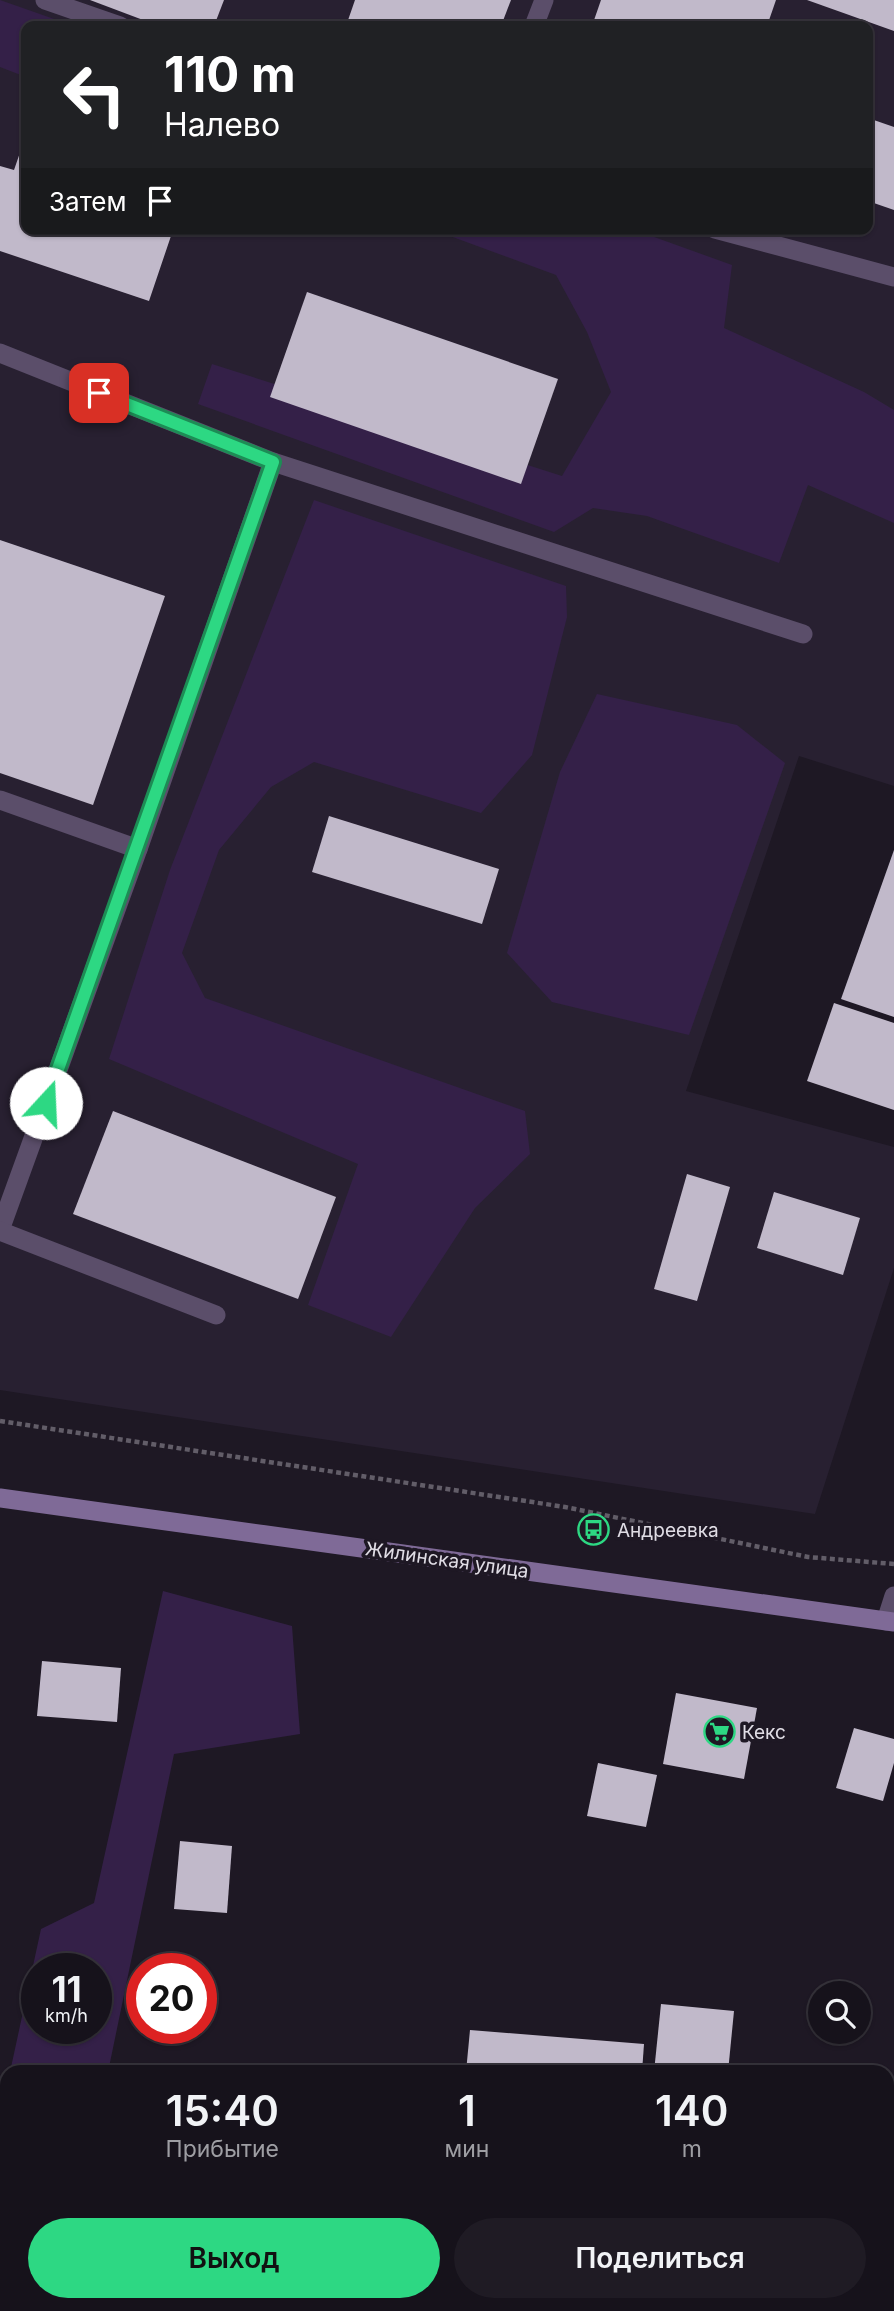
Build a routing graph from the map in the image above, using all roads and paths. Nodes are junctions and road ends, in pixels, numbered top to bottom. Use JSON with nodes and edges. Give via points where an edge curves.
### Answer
{"nodes":[{"id":1,"x":45,"y":0,"type":"edge"},
{"id":2,"x":544,"y":0,"type":"edge"},
{"id":3,"x":106,"y":21,"type":"edge"},
{"id":4,"x":536,"y":21,"type":"edge"},
{"id":5,"x":737,"y":235,"type":"edge"},
{"id":6,"x":894,"y":277,"type":"edge"},
{"id":7,"x":0,"y":353,"type":"edge"},
{"id":8,"x":273,"y":462,"type":"junction"},
{"id":9,"x":803,"y":634,"type":"dead end"},
{"id":10,"x":0,"y":800,"type":"edge"},
{"id":11,"x":138,"y":849,"type":"junction"},
{"id":12,"x":0,"y":1230,"type":"edge"},
{"id":13,"x":216,"y":1315,"type":"dead end"},
{"id":14,"x":0,"y":1421,"type":"edge"},
{"id":15,"x":0,"y":1498,"type":"edge"},
{"id":16,"x":894,"y":1564,"type":"edge"},
{"id":17,"x":894,"y":1596,"type":"edge"},
{"id":18,"x":890,"y":1621,"type":"edge"}],
"edges":[{"from":1,"to":3,"type":"street"},
{"from":2,"to":4,"type":"street"},
{"from":5,"to":6,"type":"street"},
{"from":7,"to":8,"type":"street"},
{"from":8,"to":9,"type":"street"},
{"from":8,"to":11,"type":"street"},
{"from":10,"to":11,"type":"street"},
{"from":11,"to":12,"type":"street"},
{"from":12,"to":13,"type":"street"},
{"from":14,"to":16,"type":"path","via":[[565,1507],[808,1557]]},
{"from":15,"to":18,"type":"main road","name":"Жилинская улица"},
{"from":17,"to":18,"type":"street"}]}
